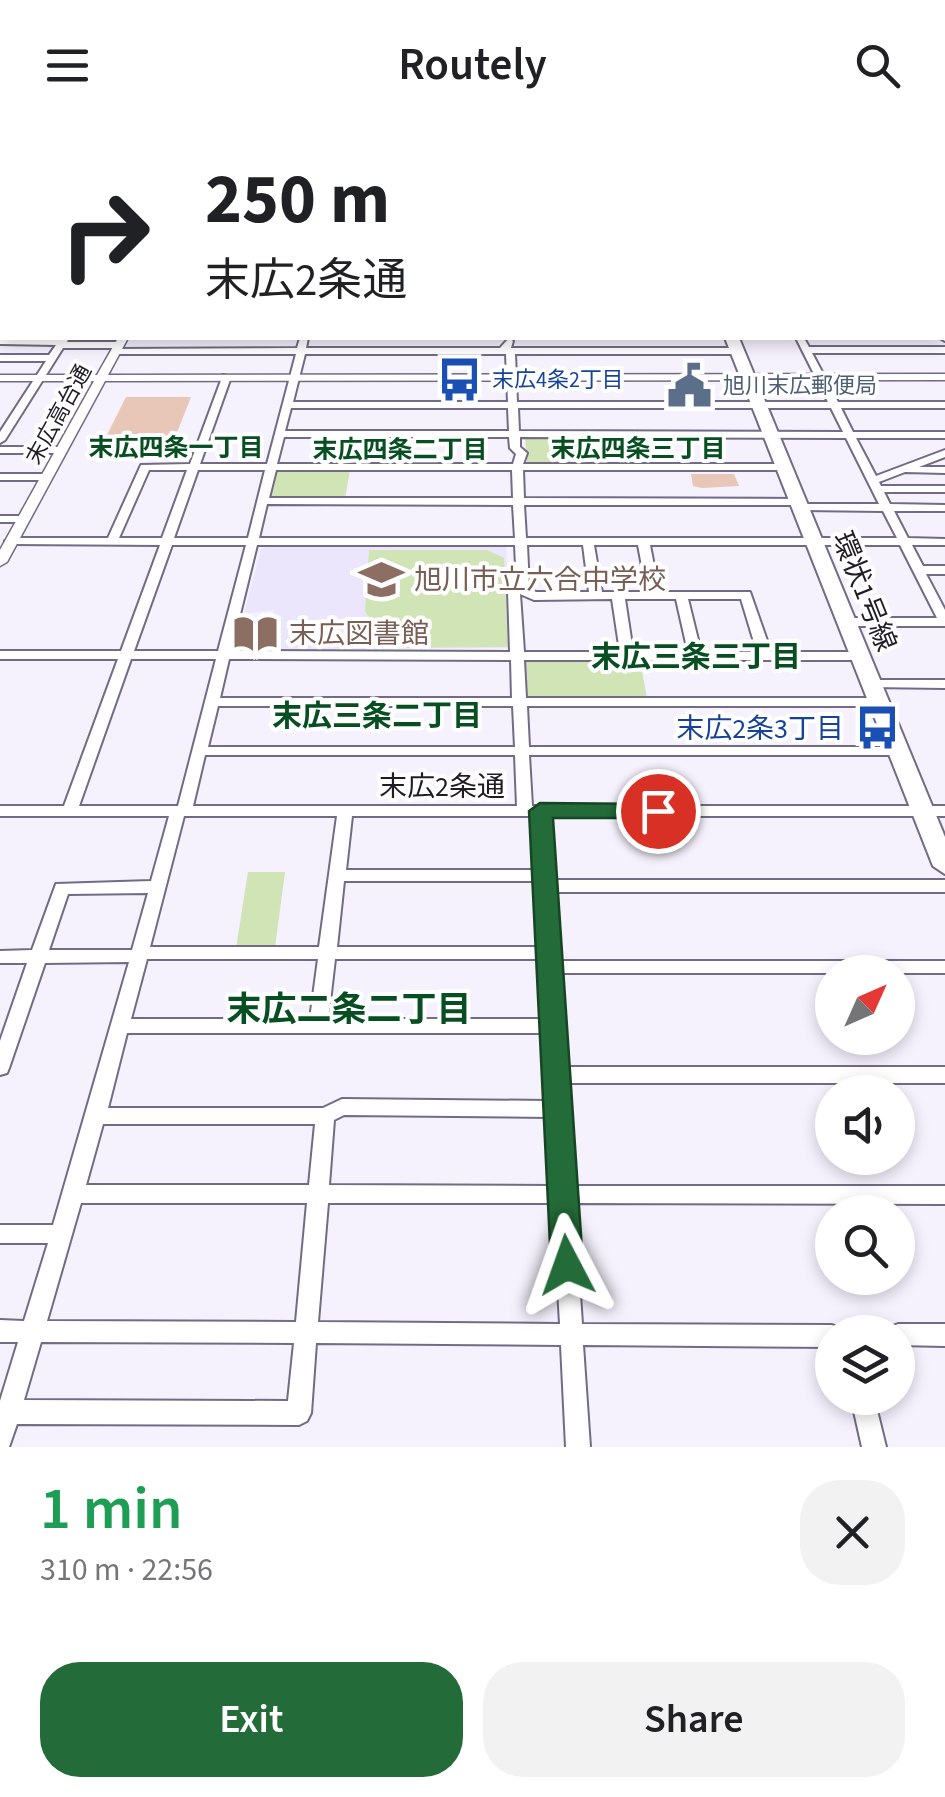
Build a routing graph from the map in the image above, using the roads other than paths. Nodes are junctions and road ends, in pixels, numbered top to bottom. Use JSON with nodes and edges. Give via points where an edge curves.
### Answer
{"nodes":[{"id":1,"x":191,"y":340,"type":"edge"},
{"id":2,"x":801,"y":340,"type":"edge"},
{"id":3,"x":63,"y":341,"type":"edge"},
{"id":4,"x":0,"y":342,"type":"edge"},
{"id":5,"x":509,"y":343,"type":"edge"},
{"id":6,"x":302,"y":344,"type":"edge"},
{"id":7,"x":734,"y":344,"type":"edge"},
{"id":8,"x":119,"y":345,"type":"edge"},
{"id":9,"x":806,"y":350,"type":"junction"},
{"id":10,"x":945,"y":350,"type":"edge"},
{"id":11,"x":186,"y":351,"type":"junction"},
{"id":12,"x":0,"y":358,"type":"edge"},
{"id":13,"x":53,"y":358,"type":"junction"},
{"id":14,"x":226,"y":377,"type":"junction"},
{"id":15,"x":293,"y":377,"type":"junction"},
{"id":16,"x":512,"y":377,"type":"junction"},
{"id":17,"x":748,"y":377,"type":"junction"},
{"id":18,"x":820,"y":377,"type":"junction"},
{"id":19,"x":945,"y":377,"type":"edge"},
{"id":20,"x":0,"y":378,"type":"edge"},
{"id":21,"x":40,"y":378,"type":"junction"},
{"id":22,"x":100,"y":378,"type":"junction"},
{"id":23,"x":945,"y":405,"type":"edge"},
{"id":24,"x":286,"y":406,"type":"junction"},
{"id":25,"x":513,"y":406,"type":"junction"},
{"id":26,"x":761,"y":406,"type":"junction"},
{"id":27,"x":834,"y":406,"type":"junction"},
{"id":28,"x":0,"y":412,"type":"edge"},
{"id":29,"x":18,"y":412,"type":"junction"},
{"id":30,"x":278,"y":434,"type":"junction"},
{"id":31,"x":514,"y":434,"type":"junction"},
{"id":32,"x":600,"y":434,"type":"junction"},
{"id":33,"x":772,"y":434,"type":"junction"},
{"id":34,"x":945,"y":434,"type":"edge"},
{"id":35,"x":850,"y":435,"type":"junction"},
{"id":36,"x":895,"y":435,"type":"junction"},
{"id":37,"x":0,"y":440,"type":"edge"},
{"id":38,"x":0,"y":450,"type":"edge"},
{"id":39,"x":60,"y":450,"type":"junction"},
{"id":40,"x":945,"y":453,"type":"edge"},
{"id":41,"x":914,"y":464,"type":"junction"},
{"id":42,"x":270,"y":466,"type":"junction"},
{"id":43,"x":516,"y":466,"type":"junction"},
{"id":44,"x":606,"y":466,"type":"junction"},
{"id":45,"x":786,"y":466,"type":"junction"},
{"id":46,"x":194,"y":467,"type":"junction"},
{"id":47,"x":899,"y":470,"type":"junction"},
{"id":48,"x":945,"y":470,"type":"edge"},
{"id":49,"x":0,"y":477,"type":"edge"},
{"id":50,"x":46,"y":477,"type":"junction"},
{"id":51,"x":875,"y":485,"type":"junction"},
{"id":52,"x":945,"y":489,"type":"edge"},
{"id":53,"x":519,"y":501,"type":"junction"},
{"id":54,"x":261,"y":502,"type":"junction"},
{"id":55,"x":801,"y":505,"type":"junction"},
{"id":56,"x":886,"y":508,"type":"junction"},
{"id":57,"x":945,"y":508,"type":"edge"},
{"id":58,"x":0,"y":519,"type":"edge"},
{"id":59,"x":23,"y":519,"type":"junction"},
{"id":60,"x":11,"y":541,"type":"junction"},
{"id":61,"x":112,"y":541,"type":"junction"},
{"id":62,"x":168,"y":541,"type":"junction"},
{"id":63,"x":252,"y":541,"type":"junction"},
{"id":64,"x":521,"y":541,"type":"junction"},
{"id":65,"x":588,"y":541,"type":"junction"},
{"id":66,"x":643,"y":542,"type":"junction"},
{"id":67,"x":815,"y":542,"type":"junction"},
{"id":68,"x":903,"y":542,"type":"junction"},
{"id":69,"x":945,"y":542,"type":"edge"},
{"id":70,"x":1,"y":559,"type":"edge"},
{"id":71,"x":919,"y":570,"type":"junction"},
{"id":72,"x":945,"y":570,"type":"edge"},
{"id":73,"x":523,"y":590,"type":"junction"},
{"id":74,"x":596,"y":596,"type":"junction"},
{"id":75,"x":618,"y":596,"type":"junction"},
{"id":76,"x":654,"y":596,"type":"junction"},
{"id":77,"x":681,"y":596,"type":"junction"},
{"id":78,"x":848,"y":622,"type":"junction"},
{"id":79,"x":937,"y":622,"type":"junction"},
{"id":80,"x":945,"y":638,"type":"edge"},
{"id":81,"x":0,"y":655,"type":"edge"},
{"id":82,"x":125,"y":655,"type":"junction"},
{"id":83,"x":224,"y":655,"type":"junction"},
{"id":84,"x":517,"y":655,"type":"junction"},
{"id":85,"x":627,"y":655,"type":"junction"},
{"id":86,"x":695,"y":655,"type":"junction"},
{"id":87,"x":765,"y":655,"type":"junction"},
{"id":88,"x":862,"y":656,"type":"junction"},
{"id":89,"x":945,"y":684,"type":"edge"},
{"id":90,"x":876,"y":693,"type":"junction"},
{"id":91,"x":212,"y":702,"type":"junction"},
{"id":92,"x":520,"y":702,"type":"junction"},
{"id":93,"x":199,"y":751,"type":"junction"},
{"id":94,"x":524,"y":751,"type":"junction"},
{"id":95,"x":899,"y":751,"type":"junction"},
{"id":96,"x":0,"y":811,"type":"edge"},
{"id":97,"x":70,"y":811,"type":"junction"},
{"id":98,"x":181,"y":811,"type":"junction"},
{"id":99,"x":533,"y":811,"type":"junction"},
{"id":100,"x":345,"y":812,"type":"junction"},
{"id":101,"x":922,"y":812,"type":"junction"},
{"id":102,"x":945,"y":812,"type":"edge"},
{"id":103,"x":945,"y":866,"type":"edge"},
{"id":104,"x":336,"y":876,"type":"junction"},
{"id":105,"x":545,"y":881,"type":"junction"},
{"id":106,"x":945,"y":886,"type":"edge"},
{"id":107,"x":158,"y":887,"type":"junction"},
{"id":108,"x":327,"y":952,"type":"junction"},
{"id":109,"x":140,"y":954,"type":"junction"},
{"id":110,"x":0,"y":957,"type":"edge"},
{"id":111,"x":36,"y":957,"type":"junction"},
{"id":112,"x":549,"y":960,"type":"junction"},
{"id":113,"x":945,"y":968,"type":"edge"},
{"id":114,"x":318,"y":1025,"type":"junction"},
{"id":115,"x":120,"y":1026,"type":"junction"},
{"id":116,"x":554,"y":1026,"type":"junction"},
{"id":117,"x":0,"y":1068,"type":"edge"},
{"id":118,"x":556,"y":1075,"type":"junction"},
{"id":119,"x":945,"y":1075,"type":"edge"},
{"id":120,"x":558,"y":1109,"type":"junction"},
{"id":121,"x":96,"y":1116,"type":"junction"},
{"id":122,"x":326,"y":1116,"type":"junction"},
{"id":123,"x":73,"y":1194,"type":"junction"},
{"id":124,"x":562,"y":1194,"type":"junction"},
{"id":125,"x":945,"y":1194,"type":"edge"},
{"id":126,"x":319,"y":1195,"type":"junction"},
{"id":127,"x":0,"y":1234,"type":"edge"},
{"id":128,"x":61,"y":1234,"type":"junction"},
{"id":129,"x":30,"y":1331,"type":"junction"},
{"id":130,"x":0,"y":1332,"type":"edge"},
{"id":131,"x":305,"y":1333,"type":"junction"},
{"id":132,"x":572,"y":1335,"type":"junction"},
{"id":133,"x":945,"y":1335,"type":"edge"},
{"id":134,"x":815,"y":1336,"type":"edge"},
{"id":135,"x":915,"y":1336,"type":"edge"},
{"id":136,"x":8,"y":1412,"type":"junction"},
{"id":137,"x":867,"y":1415,"type":"edge"},
{"id":138,"x":0,"y":1440,"type":"edge"},
{"id":139,"x":578,"y":1447,"type":"edge"},
{"id":140,"x":874,"y":1447,"type":"edge"}],
"edges":[{"from":1,"to":11,"type":"street"},
{"from":2,"to":9,"type":"street"},
{"from":3,"to":4,"type":"street"},
{"from":3,"to":8,"type":"street"},
{"from":3,"to":13,"type":"street"},
{"from":5,"to":6,"type":"street"},
{"from":5,"to":7,"type":"street"},
{"from":5,"to":16,"type":"street"},
{"from":6,"to":11,"type":"street"},
{"from":6,"to":15,"type":"street"},
{"from":7,"to":17,"type":"main road","name":"環状1号線"},
{"from":8,"to":11,"type":"street"},
{"from":8,"to":22,"type":"street","name":"末広高台通"},
{"from":9,"to":10,"type":"street"},
{"from":9,"to":18,"type":"street"},
{"from":12,"to":13,"type":"street"},
{"from":13,"to":21,"type":"street"},
{"from":14,"to":15,"type":"street"},
{"from":14,"to":22,"type":"street"},
{"from":14,"to":46,"type":"street"},
{"from":15,"to":16,"type":"street"},
{"from":15,"to":24,"type":"street"},
{"from":16,"to":17,"type":"street"},
{"from":16,"to":25,"type":"street"},
{"from":17,"to":18,"type":"street"},
{"from":17,"to":26,"type":"main road","name":"環状1号線"},
{"from":18,"to":19,"type":"street"},
{"from":18,"to":27,"type":"street"},
{"from":20,"to":21,"type":"street"},
{"from":21,"to":22,"type":"street"},
{"from":21,"to":29,"type":"street"},
{"from":22,"to":39,"type":"street","name":"末広高台通"},
{"from":23,"to":27,"type":"street"},
{"from":24,"to":25,"type":"street"},
{"from":24,"to":30,"type":"street"},
{"from":25,"to":26,"type":"street"},
{"from":25,"to":31,"type":"street"},
{"from":26,"to":27,"type":"street"},
{"from":26,"to":33,"type":"main road","name":"環状1号線"},
{"from":27,"to":35,"type":"street"},
{"from":28,"to":29,"type":"street"},
{"from":29,"to":37,"type":"street"},
{"from":30,"to":31,"type":"street"},
{"from":30,"to":42,"type":"street"},
{"from":31,"to":32,"type":"street"},
{"from":31,"to":43,"type":"street","via":[[516,448],[508,459]]},
{"from":32,"to":33,"type":"street"},
{"from":32,"to":44,"type":"street"},
{"from":33,"to":35,"type":"street"},
{"from":33,"to":45,"type":"main road","name":"環状1号線"},
{"from":34,"to":36,"type":"street"},
{"from":35,"to":36,"type":"street"},
{"from":35,"to":51,"type":"street"},
{"from":36,"to":41,"type":"street"},
{"from":38,"to":39,"type":"street"},
{"from":39,"to":50,"type":"street","name":"末広高台通"},
{"from":40,"to":41,"type":"street"},
{"from":41,"to":47,"type":"street"},
{"from":42,"to":43,"type":"street"},
{"from":42,"to":46,"type":"street"},
{"from":42,"to":54,"type":"street"},
{"from":43,"to":44,"type":"street"},
{"from":43,"to":53,"type":"street"},
{"from":44,"to":45,"type":"street"},
{"from":45,"to":55,"type":"main road","name":"環状1号線"},
{"from":46,"to":61,"type":"street","via":[[145,467]]},
{"from":46,"to":62,"type":"street"},
{"from":47,"to":48,"type":"street"},
{"from":47,"to":51,"type":"street"},
{"from":49,"to":50,"type":"street"},
{"from":50,"to":59,"type":"street","name":"末広高台通"},
{"from":51,"to":52,"type":"street"},
{"from":51,"to":56,"type":"street"},
{"from":53,"to":54,"type":"street"},
{"from":53,"to":55,"type":"street"},
{"from":53,"to":64,"type":"street"},
{"from":54,"to":63,"type":"street"},
{"from":55,"to":56,"type":"street"},
{"from":55,"to":67,"type":"main road","name":"環状1号線"},
{"from":56,"to":57,"type":"street"},
{"from":56,"to":68,"type":"street"},
{"from":58,"to":59,"type":"street"},
{"from":59,"to":60,"type":"street","name":"末広高台通"},
{"from":60,"to":61,"type":"street"},
{"from":60,"to":70,"type":"street","name":"末広高台通"},
{"from":61,"to":62,"type":"street"},
{"from":62,"to":63,"type":"street"},
{"from":62,"to":82,"type":"street"},
{"from":63,"to":64,"type":"street"},
{"from":63,"to":83,"type":"street"},
{"from":64,"to":65,"type":"street"},
{"from":64,"to":73,"type":"street"},
{"from":65,"to":66,"type":"street"},
{"from":65,"to":74,"type":"street"},
{"from":66,"to":67,"type":"street"},
{"from":66,"to":76,"type":"street"},
{"from":67,"to":68,"type":"street"},
{"from":67,"to":78,"type":"main road","name":"環状1号線"},
{"from":68,"to":69,"type":"street"},
{"from":68,"to":71,"type":"street"},
{"from":71,"to":72,"type":"street"},
{"from":71,"to":79,"type":"street","via":[[945,622]]},
{"from":73,"to":74,"type":"street","via":[[534,596]]},
{"from":73,"to":84,"type":"street","via":[[514,591]]},
{"from":74,"to":75,"type":"street"},
{"from":75,"to":76,"type":"street"},
{"from":75,"to":85,"type":"street"},
{"from":76,"to":77,"type":"street"},
{"from":77,"to":86,"type":"street"},
{"from":77,"to":87,"type":"street","via":[[746,595]]},
{"from":78,"to":79,"type":"street"},
{"from":78,"to":88,"type":"main road","name":"環状1号線"},
{"from":79,"to":80,"type":"street"},
{"from":81,"to":82,"type":"street"},
{"from":82,"to":83,"type":"street"},
{"from":82,"to":97,"type":"street"},
{"from":83,"to":84,"type":"street"},
{"from":83,"to":91,"type":"street"},
{"from":84,"to":85,"type":"street"},
{"from":84,"to":92,"type":"street"},
{"from":85,"to":86,"type":"street"},
{"from":86,"to":87,"type":"street"},
{"from":87,"to":88,"type":"street"},
{"from":88,"to":90,"type":"main road","name":"環状1号線"},
{"from":89,"to":90,"type":"street"},
{"from":90,"to":92,"type":"street"},
{"from":90,"to":95,"type":"main road","name":"環状1号線"},
{"from":91,"to":92,"type":"street"},
{"from":91,"to":93,"type":"street"},
{"from":92,"to":94,"type":"street"},
{"from":93,"to":94,"type":"street"},
{"from":93,"to":98,"type":"street"},
{"from":94,"to":95,"type":"street"},
{"from":94,"to":99,"type":"street"},
{"from":95,"to":101,"type":"main road","name":"環状1号線"},
{"from":96,"to":97,"type":"street","name":"末広2条通"},
{"from":97,"to":98,"type":"street","name":"末広2条通"},
{"from":98,"to":100,"type":"street","name":"末広2条通"},
{"from":98,"to":107,"type":"street"},
{"from":99,"to":100,"type":"street","name":"末広2条通"},
{"from":99,"to":101,"type":"street","name":"末広2条通"},
{"from":99,"to":105,"type":"street"},
{"from":100,"to":104,"type":"street"},
{"from":101,"to":102,"type":"street","name":"末広2条通"},
{"from":101,"to":103,"type":"main road","name":"環状1号線"},
{"from":104,"to":105,"type":"street"},
{"from":104,"to":108,"type":"street"},
{"from":105,"to":106,"type":"street"},
{"from":105,"to":112,"type":"street"},
{"from":107,"to":109,"type":"street"},
{"from":107,"to":111,"type":"street","via":[[62,888]]},
{"from":108,"to":109,"type":"street"},
{"from":108,"to":112,"type":"street"},
{"from":108,"to":114,"type":"street"},
{"from":109,"to":111,"type":"street"},
{"from":109,"to":115,"type":"street"},
{"from":110,"to":111,"type":"street"},
{"from":111,"to":117,"type":"street"},
{"from":112,"to":113,"type":"street"},
{"from":112,"to":116,"type":"street"},
{"from":114,"to":115,"type":"street"},
{"from":114,"to":116,"type":"street"},
{"from":115,"to":121,"type":"street"},
{"from":116,"to":118,"type":"street"},
{"from":118,"to":119,"type":"street"},
{"from":118,"to":120,"type":"street"},
{"from":120,"to":122,"type":"street","via":[[342,1107]]},
{"from":120,"to":124,"type":"street"},
{"from":121,"to":122,"type":"street"},
{"from":121,"to":123,"type":"street"},
{"from":122,"to":126,"type":"street"},
{"from":123,"to":126,"type":"street"},
{"from":123,"to":128,"type":"street"},
{"from":124,"to":125,"type":"street"},
{"from":124,"to":126,"type":"street"},
{"from":124,"to":132,"type":"street"},
{"from":126,"to":131,"type":"street"},
{"from":127,"to":128,"type":"street"},
{"from":128,"to":129,"type":"street"},
{"from":129,"to":130,"type":"street"},
{"from":129,"to":131,"type":"street"},
{"from":129,"to":136,"type":"street"},
{"from":131,"to":132,"type":"street"},
{"from":131,"to":136,"type":"street","via":[[299,1412]]},
{"from":132,"to":134,"type":"street"},
{"from":132,"to":139,"type":"street"},
{"from":133,"to":135,"type":"street"},
{"from":136,"to":138,"type":"street"},
{"from":137,"to":140,"type":"street"}]}
